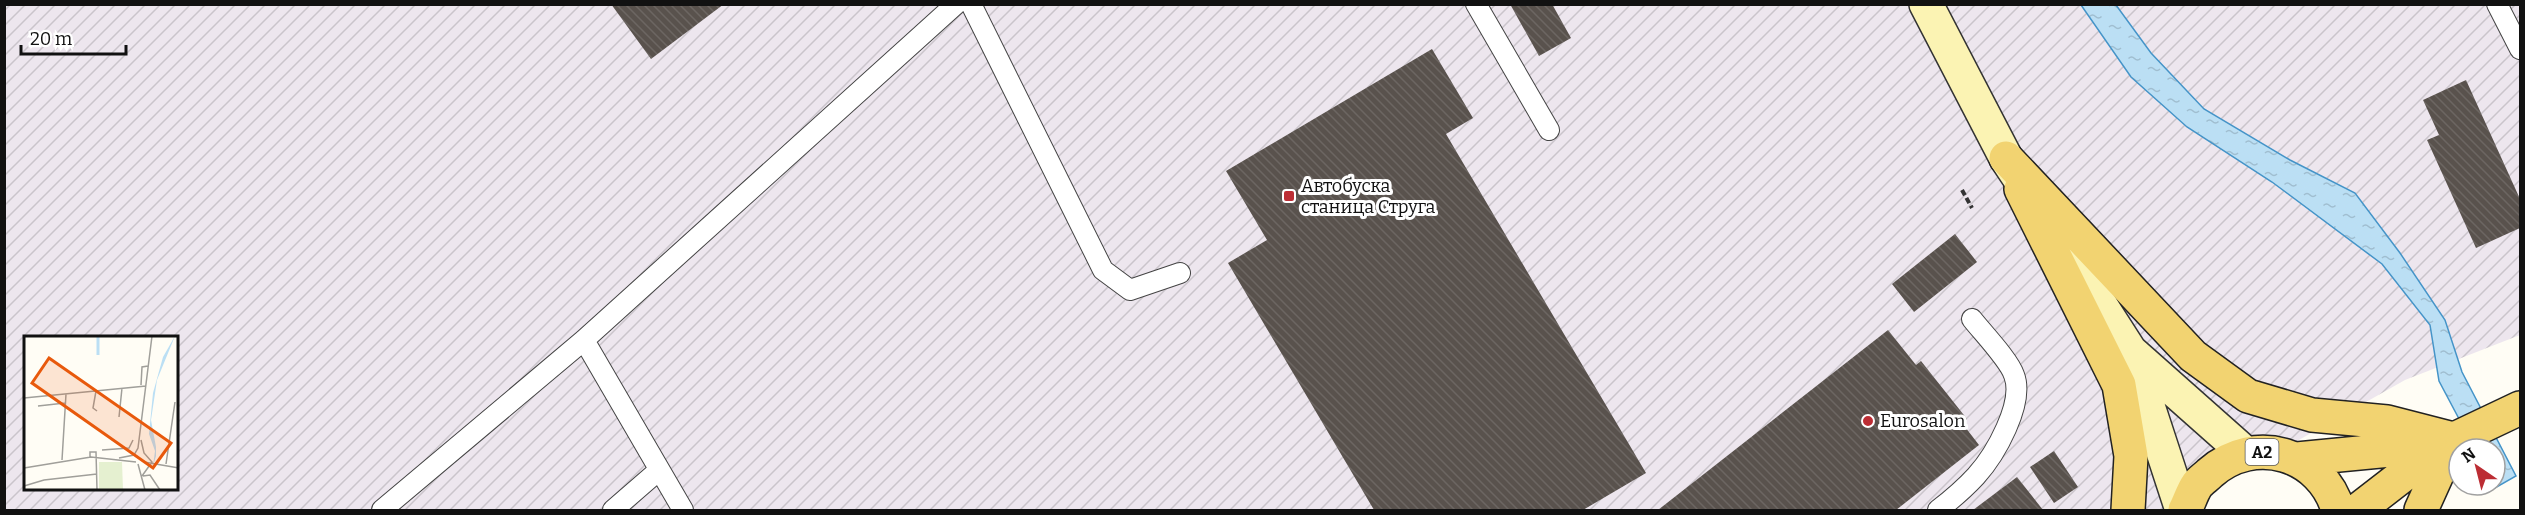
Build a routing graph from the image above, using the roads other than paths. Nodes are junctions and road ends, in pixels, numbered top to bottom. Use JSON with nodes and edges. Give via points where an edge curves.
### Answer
{"nodes":[{"id":1,"x":956,"y":4,"type":"edge"},
{"id":2,"x":971,"y":4,"type":"edge"},
{"id":3,"x":1476,"y":4,"type":"edge"},
{"id":4,"x":1926,"y":4,"type":"edge"},
{"id":5,"x":2497,"y":4,"type":"edge"},
{"id":6,"x":2520,"y":49,"type":"edge"},
{"id":7,"x":1549,"y":130,"type":"dead end"},
{"id":8,"x":2006,"y":158,"type":"junction"},
{"id":9,"x":1180,"y":273,"type":"dead end"},
{"id":10,"x":1972,"y":320,"type":"dead end"},
{"id":11,"x":584,"y":340,"type":"junction"},
{"id":12,"x":2130,"y":351,"type":"junction"},
{"id":13,"x":2520,"y":408,"type":"edge"},
{"id":14,"x":2458,"y":437,"type":"edge"},
{"id":15,"x":2447,"y":439,"type":"edge"},
{"id":16,"x":2447,"y":441,"type":"edge"},
{"id":17,"x":2447,"y":444,"type":"edge"},
{"id":18,"x":2447,"y":451,"type":"edge"},
{"id":19,"x":2245,"y":453,"type":"junction"},
{"id":20,"x":2297,"y":459,"type":"junction"},
{"id":21,"x":658,"y":471,"type":"junction"},
{"id":22,"x":382,"y":510,"type":"edge"},
{"id":23,"x":613,"y":510,"type":"edge"},
{"id":24,"x":683,"y":510,"type":"edge"},
{"id":25,"x":1938,"y":510,"type":"edge"},
{"id":26,"x":2128,"y":510,"type":"edge"},
{"id":27,"x":2184,"y":510,"type":"edge"},
{"id":28,"x":2338,"y":510,"type":"edge"},
{"id":29,"x":2358,"y":510,"type":"edge"},
{"id":30,"x":2421,"y":510,"type":"edge"}],
"edges":[{"from":1,"to":11,"type":"lane"},
{"from":2,"to":9,"type":"lane","via":[[1103,270],[1130,290]]},
{"from":3,"to":7,"type":"lane"},
{"from":4,"to":8,"type":"main road"},
{"from":5,"to":6,"type":"lane"},
{"from":8,"to":12,"type":"main road"},
{"from":8,"to":15,"type":"main road","via":[[2193,356],[2248,396],[2312,415],[2387,422]]},
{"from":8,"to":26,"type":"main road","via":[[2119,385],[2131,456]]},
{"from":10,"to":25,"type":"lane","via":[[2014,373],[2017,398],[1985,464]]},
{"from":11,"to":21,"type":"lane"},
{"from":11,"to":22,"type":"lane"},
{"from":12,"to":19,"type":"main road"},
{"from":12,"to":27,"type":"main road"},
{"from":13,"to":14,"type":"main road","number":"A2"},
{"from":16,"to":20,"type":"main road","number":"A2"},
{"from":17,"to":29,"type":"main road","number":"A2"},
{"from":18,"to":30,"type":"main road"},
{"from":19,"to":20,"type":"main road","number":"A2","via":[[2272,452]]},
{"from":19,"to":27,"type":"main road","number":"A2","via":[[2221,463],[2197,485]]},
{"from":20,"to":28,"type":"main road","number":"A2","via":[[2318,474],[2334,495]]},
{"from":21,"to":23,"type":"lane"},
{"from":21,"to":24,"type":"lane"}]}
